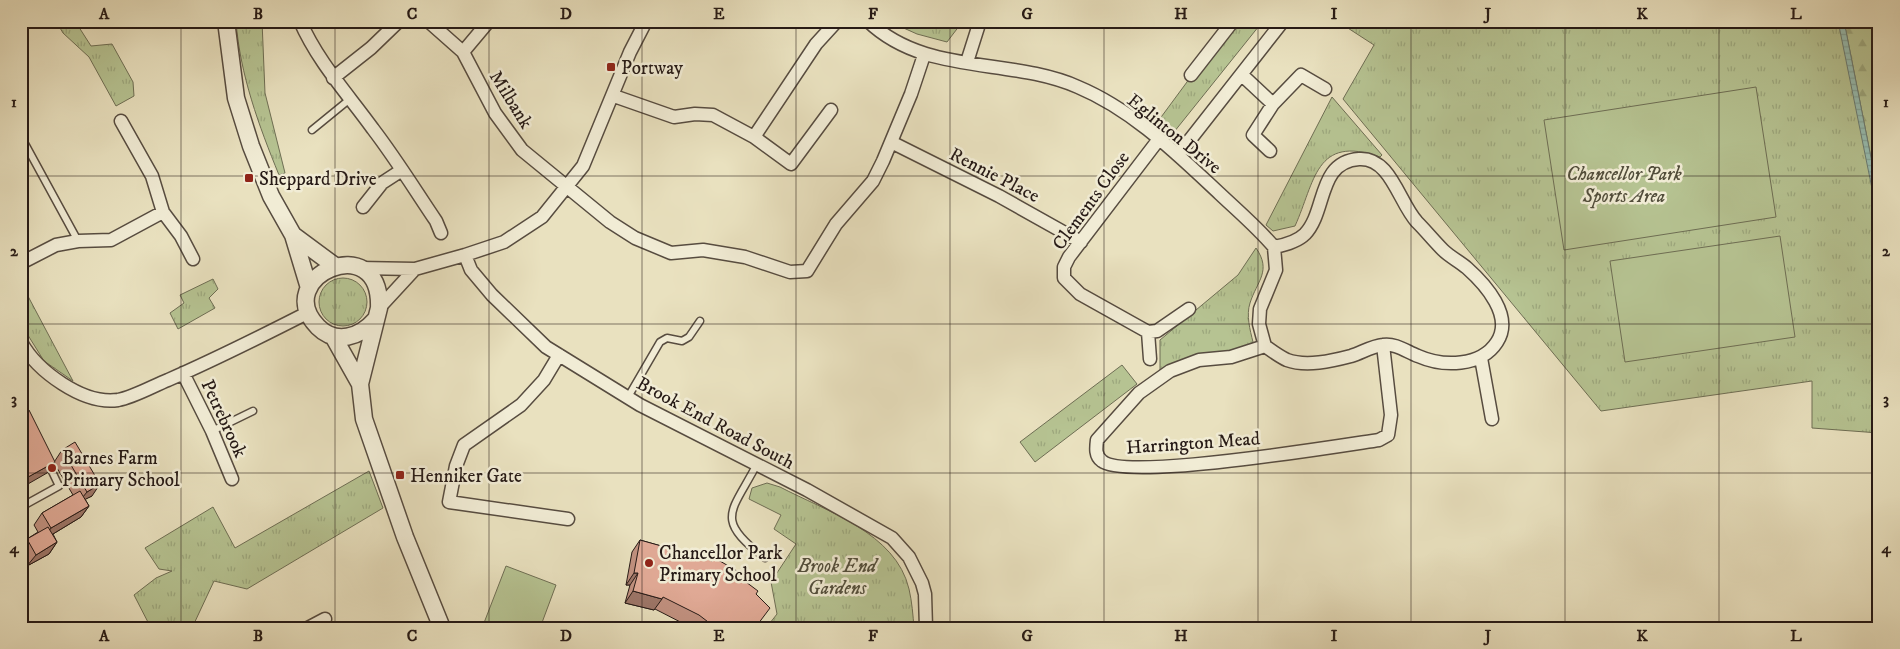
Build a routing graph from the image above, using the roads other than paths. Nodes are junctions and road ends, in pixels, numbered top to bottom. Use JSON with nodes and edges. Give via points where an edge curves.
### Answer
{"nodes":[{"id":1,"x":226,"y":21,"type":"edge"},
{"id":2,"x":300,"y":21,"type":"edge"},
{"id":3,"x":399,"y":21,"type":"edge"},
{"id":4,"x":428,"y":21,"type":"edge"},
{"id":5,"x":489,"y":21,"type":"edge"},
{"id":6,"x":646,"y":21,"type":"edge"},
{"id":7,"x":837,"y":21,"type":"edge"},
{"id":8,"x":868,"y":21,"type":"edge"},
{"id":9,"x":980,"y":21,"type":"edge"},
{"id":10,"x":1233,"y":21,"type":"edge"},
{"id":11,"x":1283,"y":21,"type":"edge"},
{"id":12,"x":463,"y":52,"type":"junction"},
{"id":13,"x":924,"y":55,"type":"junction"},
{"id":14,"x":967,"y":62,"type":"junction"},
{"id":15,"x":1192,"y":75,"type":"dead end"},
{"id":16,"x":1242,"y":75,"type":"junction"},
{"id":17,"x":333,"y":78,"type":"junction"},
{"id":18,"x":1325,"y":88,"type":"dead end"},
{"id":19,"x":614,"y":96,"type":"junction"},
{"id":20,"x":350,"y":99,"type":"junction"},
{"id":21,"x":1273,"y":104,"type":"junction"},
{"id":22,"x":831,"y":110,"type":"dead end"},
{"id":23,"x":122,"y":121,"type":"dead end"},
{"id":24,"x":312,"y":130,"type":"dead end"},
{"id":25,"x":754,"y":137,"type":"junction"},
{"id":26,"x":1159,"y":139,"type":"junction"},
{"id":27,"x":891,"y":142,"type":"junction"},
{"id":28,"x":21,"y":144,"type":"edge"},
{"id":29,"x":1270,"y":151,"type":"dead end"},
{"id":30,"x":1178,"y":155,"type":"junction"},
{"id":31,"x":402,"y":170,"type":"junction"},
{"id":32,"x":567,"y":187,"type":"junction"},
{"id":33,"x":364,"y":207,"type":"dead end"},
{"id":34,"x":163,"y":212,"type":"junction"},
{"id":35,"x":441,"y":233,"type":"dead end"},
{"id":36,"x":293,"y":235,"type":"junction"},
{"id":37,"x":78,"y":241,"type":"junction"},
{"id":38,"x":1081,"y":242,"type":"junction"},
{"id":39,"x":1274,"y":247,"type":"junction"},
{"id":40,"x":466,"y":255,"type":"junction"},
{"id":41,"x":193,"y":259,"type":"dead end"},
{"id":42,"x":21,"y":263,"type":"edge"},
{"id":43,"x":335,"y":266,"type":"junction"},
{"id":44,"x":359,"y":268,"type":"junction"},
{"id":45,"x":415,"y":269,"type":"junction"},
{"id":46,"x":309,"y":288,"type":"junction"},
{"id":47,"x":1189,"y":309,"type":"dead end"},
{"id":48,"x":309,"y":312,"type":"junction"},
{"id":49,"x":377,"y":314,"type":"junction"},
{"id":50,"x":700,"y":320,"type":"dead end"},
{"id":51,"x":1148,"y":332,"type":"junction"},
{"id":52,"x":333,"y":336,"type":"junction"},
{"id":53,"x":1383,"y":345,"type":"junction"},
{"id":54,"x":1265,"y":346,"type":"junction"},
{"id":55,"x":23,"y":349,"type":"edge"},
{"id":56,"x":559,"y":355,"type":"junction"},
{"id":57,"x":1481,"y":358,"type":"junction"},
{"id":58,"x":1150,"y":359,"type":"dead end"},
{"id":59,"x":183,"y":373,"type":"junction"},
{"id":60,"x":360,"y":384,"type":"junction"},
{"id":61,"x":628,"y":397,"type":"junction"},
{"id":62,"x":254,"y":411,"type":"dead end"},
{"id":63,"x":1492,"y":419,"type":"dead end"},
{"id":64,"x":212,"y":432,"type":"junction"},
{"id":65,"x":42,"y":450,"type":"edge"},
{"id":66,"x":757,"y":464,"type":"junction"},
{"id":67,"x":232,"y":479,"type":"dead end"},
{"id":68,"x":21,"y":507,"type":"edge"},
{"id":69,"x":568,"y":519,"type":"dead end"},
{"id":70,"x":765,"y":558,"type":"dead end"},
{"id":71,"x":325,"y":619,"type":"dead end"},
{"id":72,"x":308,"y":628,"type":"edge"},
{"id":73,"x":442,"y":628,"type":"edge"},
{"id":74,"x":926,"y":628,"type":"edge"}],
"edges":[{"from":1,"to":36,"type":"street","via":[[236,98],[251,146],[271,196]]},
{"from":2,"to":17,"type":"street","via":[[311,45]]},
{"from":3,"to":17,"type":"street"},
{"from":4,"to":12,"type":"street"},
{"from":5,"to":12,"type":"street"},
{"from":6,"to":19,"type":"street","via":[[630,52]]},
{"from":7,"to":25,"type":"street","via":[[796,71]]},
{"from":8,"to":13,"type":"street","name":"Eglinton Drive","via":[[884,34]]},
{"from":9,"to":14,"type":"street"},
{"from":10,"to":15,"type":"street"},
{"from":11,"to":16,"type":"street"},
{"from":12,"to":32,"type":"street","name":"Milbank","via":[[510,136]]},
{"from":13,"to":14,"type":"street","name":"Eglinton Drive"},
{"from":13,"to":27,"type":"street"},
{"from":14,"to":26,"type":"street","name":"Eglinton Drive","via":[[1043,75],[1078,86]]},
{"from":16,"to":21,"type":"street"},
{"from":16,"to":30,"type":"street"},
{"from":17,"to":20,"type":"street"},
{"from":18,"to":21,"type":"street","via":[[1301,74]]},
{"from":19,"to":25,"type":"street","via":[[674,117],[713,115]]},
{"from":19,"to":32,"type":"street","via":[[583,166]]},
{"from":20,"to":24,"type":"lane"},
{"from":20,"to":31,"type":"street"},
{"from":21,"to":29,"type":"street","via":[[1253,135]]},
{"from":22,"to":25,"type":"street","via":[[792,164]]},
{"from":23,"to":34,"type":"street","via":[[152,176]]},
{"from":26,"to":30,"type":"street","name":"Eglinton Drive"},
{"from":26,"to":38,"type":"street","name":"Clements Close"},
{"from":27,"to":32,"type":"street","name":"Milbank","via":[[872,181],[836,224],[806,271],[790,272],[745,257],[703,250],[670,252],[635,238]]},
{"from":27,"to":38,"type":"street","name":"Rennie Place","via":[[999,196]]},
{"from":28,"to":37,"type":"lane","via":[[24,142]]},
{"from":30,"to":39,"type":"street","name":"Eglinton Drive"},
{"from":31,"to":33,"type":"street","via":[[382,184]]},
{"from":31,"to":35,"type":"street"},
{"from":32,"to":40,"type":"street","via":[[542,216],[504,242]]},
{"from":34,"to":37,"type":"street","via":[[111,240]]},
{"from":34,"to":41,"type":"street"},
{"from":36,"to":43,"type":"street"},
{"from":36,"to":46,"type":"street"},
{"from":37,"to":42,"type":"street","via":[[56,245]]},
{"from":38,"to":51,"type":"street","name":"Clements Close","via":[[1064,267],[1064,278],[1080,294]]},
{"from":39,"to":54,"type":"street","via":[[1276,270],[1260,309],[1259,324]]},
{"from":39,"to":57,"type":"street","via":[[1296,240],[1311,226],[1332,172],[1343,163],[1370,160],[1391,179],[1414,219],[1444,251],[1483,284],[1496,302],[1502,328],[1497,342]]},
{"from":40,"to":45,"type":"street"},
{"from":40,"to":56,"type":"street","name":"Brook End Road South","via":[[471,270],[492,296],[546,347]]},
{"from":43,"to":44,"type":"street"},
{"from":43,"to":46,"type":"street","via":[[324,270]]},
{"from":44,"to":45,"type":"street"},
{"from":44,"to":49,"type":"street","via":[[376,285],[379,296]]},
{"from":45,"to":49,"type":"street"},
{"from":46,"to":48,"type":"street"},
{"from":47,"to":51,"type":"street","via":[[1157,331]]},
{"from":48,"to":52,"type":"street","via":[[318,326]]},
{"from":48,"to":59,"type":"street"},
{"from":49,"to":52,"type":"street","via":[[367,329],[356,335]]},
{"from":49,"to":60,"type":"street"},
{"from":50,"to":61,"type":"lane","via":[[682,342],[667,338],[660,342]]},
{"from":51,"to":58,"type":"street"},
{"from":52,"to":60,"type":"street"},
{"from":53,"to":54,"type":"street","via":[[1350,356],[1302,363],[1287,360]]},
{"from":53,"to":54,"type":"street","name":"Harrington Mead","via":[[1391,415],[1388,435],[1379,440],[1228,462],[1148,466],[1108,465],[1100,461],[1096,451],[1097,440],[1140,393],[1170,371],[1199,360],[1231,357]]},
{"from":53,"to":57,"type":"street","via":[[1447,362]]},
{"from":55,"to":59,"type":"street","via":[[49,376],[87,396],[118,400]]},
{"from":56,"to":61,"type":"street","name":"Brook End Road South"},
{"from":56,"to":69,"type":"street","via":[[544,380],[520,405],[464,446],[456,466],[449,502]]},
{"from":57,"to":63,"type":"street"},
{"from":59,"to":64,"type":"street","name":"Petrebrook"},
{"from":60,"to":73,"type":"street","via":[[364,419],[405,537]]},
{"from":61,"to":66,"type":"street","name":"Brook End Road South"},
{"from":62,"to":64,"type":"lane"},
{"from":64,"to":67,"type":"street","name":"Petrebrook"},
{"from":65,"to":68,"type":"lane","via":[[59,486]]},
{"from":66,"to":70,"type":"lane","via":[[732,508],[732,524],[741,540]]},
{"from":66,"to":74,"type":"street","name":"Brook End Road South","via":[[892,538],[910,557],[918,574],[925,594]]},
{"from":71,"to":72,"type":"street"}]}
